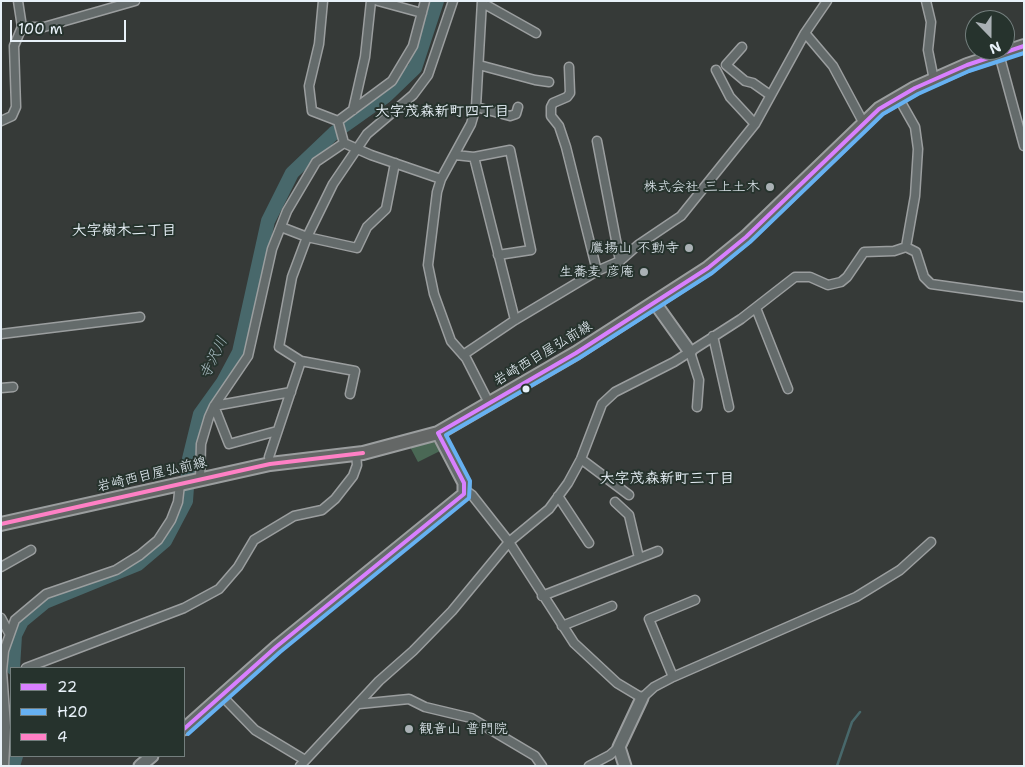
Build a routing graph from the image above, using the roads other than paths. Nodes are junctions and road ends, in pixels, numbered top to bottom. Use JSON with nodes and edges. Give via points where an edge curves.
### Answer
{"nodes":[{"id":1,"x":18,"y":1,"type":"edge"},
{"id":2,"x":135,"y":1,"type":"edge"},
{"id":3,"x":323,"y":1,"type":"edge"},
{"id":4,"x":371,"y":1,"type":"edge"},
{"id":5,"x":378,"y":1,"type":"edge"},
{"id":6,"x":425,"y":1,"type":"edge"},
{"id":7,"x":453,"y":1,"type":"edge"},
{"id":8,"x":827,"y":1,"type":"edge"},
{"id":9,"x":926,"y":1,"type":"edge"},
{"id":10,"x":486,"y":4,"type":"edge"},
{"id":11,"x":422,"y":13,"type":"junction"},
{"id":12,"x":22,"y":27,"type":"junction"},
{"id":13,"x":805,"y":32,"type":"junction"},
{"id":14,"x":536,"y":33,"type":"dead end"},
{"id":15,"x":742,"y":47,"type":"dead end"},
{"id":16,"x":984,"y":60,"type":"edge"},
{"id":17,"x":1001,"y":60,"type":"edge"},
{"id":18,"x":479,"y":65,"type":"junction"},
{"id":19,"x":569,"y":67,"type":"dead end"},
{"id":20,"x":716,"y":70,"type":"dead end"},
{"id":21,"x":934,"y":80,"type":"junction"},
{"id":22,"x":549,"y":82,"type":"dead end"},
{"id":23,"x":770,"y":95,"type":"junction"},
{"id":24,"x":898,"y":96,"type":"junction"},
{"id":25,"x":476,"y":107,"type":"junction"},
{"id":26,"x":518,"y":107,"type":"dead end"},
{"id":27,"x":353,"y":110,"type":"junction"},
{"id":28,"x":1,"y":121,"type":"edge"},
{"id":29,"x":863,"y":122,"type":"junction"},
{"id":30,"x":339,"y":123,"type":"junction"},
{"id":31,"x":755,"y":124,"type":"junction"},
{"id":32,"x":1022,"y":129,"type":"edge"},
{"id":33,"x":343,"y":141,"type":"junction"},
{"id":34,"x":597,"y":141,"type":"dead end"},
{"id":35,"x":1024,"y":146,"type":"edge"},
{"id":36,"x":357,"y":150,"type":"junction"},
{"id":37,"x":455,"y":155,"type":"junction"},
{"id":38,"x":474,"y":157,"type":"junction"},
{"id":39,"x":395,"y":163,"type":"junction"},
{"id":40,"x":441,"y":179,"type":"junction"},
{"id":41,"x":281,"y":227,"type":"junction"},
{"id":42,"x":307,"y":238,"type":"junction"},
{"id":43,"x":906,"y":247,"type":"junction"},
{"id":44,"x":498,"y":255,"type":"junction"},
{"id":45,"x":620,"y":261,"type":"junction"},
{"id":46,"x":597,"y":271,"type":"junction"},
{"id":47,"x":1024,"y":297,"type":"edge"},
{"id":48,"x":654,"y":303,"type":"junction"},
{"id":49,"x":756,"y":308,"type":"junction"},
{"id":50,"x":140,"y":317,"type":"dead end"},
{"id":51,"x":515,"y":320,"type":"junction"},
{"id":52,"x":1,"y":334,"type":"edge"},
{"id":53,"x":713,"y":336,"type":"junction"},
{"id":54,"x":690,"y":352,"type":"junction"},
{"id":55,"x":463,"y":355,"type":"junction"},
{"id":56,"x":302,"y":361,"type":"junction"},
{"id":57,"x":13,"y":387,"type":"dead end"},
{"id":58,"x":1,"y":388,"type":"edge"},
{"id":59,"x":788,"y":389,"type":"dead end"},
{"id":60,"x":292,"y":392,"type":"junction"},
{"id":61,"x":350,"y":394,"type":"dead end"},
{"id":62,"x":490,"y":405,"type":"junction"},
{"id":63,"x":214,"y":406,"type":"junction"},
{"id":64,"x":697,"y":407,"type":"dead end"},
{"id":65,"x":729,"y":407,"type":"dead end"},
{"id":66,"x":277,"y":431,"type":"junction"},
{"id":67,"x":438,"y":434,"type":"junction"},
{"id":68,"x":356,"y":454,"type":"junction"},
{"id":69,"x":581,"y":459,"type":"junction"},
{"id":70,"x":270,"y":464,"type":"junction"},
{"id":71,"x":190,"y":482,"type":"junction"},
{"id":72,"x":465,"y":490,"type":"junction"},
{"id":73,"x":629,"y":495,"type":"dead end"},
{"id":74,"x":558,"y":496,"type":"junction"},
{"id":75,"x":615,"y":502,"type":"dead end"},
{"id":76,"x":1,"y":524,"type":"edge"},
{"id":77,"x":509,"y":542,"type":"junction"},
{"id":78,"x":931,"y":542,"type":"dead end"},
{"id":79,"x":589,"y":543,"type":"dead end"},
{"id":80,"x":31,"y":550,"type":"dead end"},
{"id":81,"x":658,"y":550,"type":"dead end"},
{"id":82,"x":639,"y":558,"type":"junction"},
{"id":83,"x":1,"y":567,"type":"edge"},
{"id":84,"x":542,"y":596,"type":"junction"},
{"id":85,"x":695,"y":600,"type":"dead end"},
{"id":86,"x":612,"y":606,"type":"dead end"},
{"id":87,"x":1,"y":618,"type":"edge"},
{"id":88,"x":562,"y":626,"type":"junction"},
{"id":89,"x":9,"y":633,"type":"junction"},
{"id":90,"x":29,"y":667,"type":"edge"},
{"id":91,"x":6,"y":671,"type":"edge"},
{"id":92,"x":673,"y":677,"type":"junction"},
{"id":93,"x":222,"y":696,"type":"junction"},
{"id":94,"x":642,"y":698,"type":"junction"},
{"id":95,"x":359,"y":704,"type":"junction"},
{"id":96,"x":9,"y":727,"type":"edge"},
{"id":97,"x":185,"y":728,"type":"edge"},
{"id":98,"x":619,"y":747,"type":"junction"},
{"id":99,"x":151,"y":757,"type":"edge"},
{"id":100,"x":7,"y":763,"type":"edge"},
{"id":101,"x":302,"y":763,"type":"edge"},
{"id":102,"x":140,"y":766,"type":"edge"},
{"id":103,"x":542,"y":766,"type":"edge"},
{"id":104,"x":589,"y":766,"type":"edge"},
{"id":105,"x":625,"y":766,"type":"edge"}],
"edges":[{"from":1,"to":12,"type":"street"},
{"from":2,"to":12,"type":"street","via":[[44,27]]},
{"from":3,"to":30,"type":"street","via":[[319,44],[309,86],[312,111]]},
{"from":4,"to":27,"type":"street","via":[[365,57]]},
{"from":5,"to":11,"type":"street"},
{"from":6,"to":11,"type":"street"},
{"from":7,"to":36,"type":"street","via":[[428,75],[414,95],[366,134]]},
{"from":8,"to":13,"type":"street"},
{"from":9,"to":21,"type":"street","via":[[931,22],[928,50]]},
{"from":10,"to":14,"type":"street"},
{"from":10,"to":18,"type":"street"},
{"from":11,"to":27,"type":"street","via":[[412,46],[392,81]]},
{"from":12,"to":28,"type":"street","via":[[14,46],[16,106],[12,116]]},
{"from":13,"to":23,"type":"street"},
{"from":13,"to":29,"type":"street","via":[[833,66]]},
{"from":15,"to":23,"type":"street","via":[[726,65],[745,81]]},
{"from":16,"to":21,"type":"main road","name":"岩崎西目屋弘前線"},
{"from":17,"to":32,"type":"street"},
{"from":18,"to":22,"type":"street"},
{"from":18,"to":25,"type":"street"},
{"from":19,"to":46,"type":"street","via":[[570,93],[554,103],[551,116],[559,126],[566,147]]},
{"from":20,"to":31,"type":"street","via":[[730,98]]},
{"from":21,"to":24,"type":"main road","name":"岩崎西目屋弘前線"},
{"from":23,"to":31,"type":"street"},
{"from":24,"to":29,"type":"main road","name":"岩崎西目屋弘前線"},
{"from":24,"to":43,"type":"street","via":[[915,127],[918,149],[915,196]]},
{"from":25,"to":26,"type":"street","via":[[510,116],[516,114]]},
{"from":25,"to":37,"type":"street"},
{"from":27,"to":30,"type":"street"},
{"from":29,"to":48,"type":"main road","name":"岩崎西目屋弘前線","via":[[746,237],[708,268]]},
{"from":30,"to":33,"type":"street"},
{"from":31,"to":45,"type":"street","via":[[681,216]]},
{"from":32,"to":35,"type":"street"},
{"from":33,"to":36,"type":"street"},
{"from":33,"to":41,"type":"street","via":[[316,162]]},
{"from":34,"to":45,"type":"street"},
{"from":36,"to":39,"type":"street"},
{"from":36,"to":42,"type":"street","via":[[333,184]]},
{"from":37,"to":38,"type":"street"},
{"from":37,"to":40,"type":"street"},
{"from":38,"to":44,"type":"street"},
{"from":38,"to":44,"type":"street","via":[[510,150],[531,250]]},
{"from":39,"to":40,"type":"street"},
{"from":39,"to":42,"type":"street","via":[[386,208],[367,227],[357,248]]},
{"from":40,"to":55,"type":"street","via":[[436,192],[428,265],[434,294],[452,341]]},
{"from":41,"to":42,"type":"street"},
{"from":41,"to":63,"type":"street","via":[[272,249],[248,356]]},
{"from":42,"to":56,"type":"street","via":[[292,277],[279,347]]},
{"from":43,"to":47,"type":"street","via":[[916,252],[924,277],[931,284]]},
{"from":43,"to":49,"type":"street","via":[[894,251],[864,252],[847,277],[837,284],[828,285],[810,277],[795,278]]},
{"from":44,"to":51,"type":"street"},
{"from":45,"to":46,"type":"street"},
{"from":46,"to":51,"type":"street"},
{"from":48,"to":54,"type":"street"},
{"from":48,"to":62,"type":"main road","name":"岩崎西目屋弘前線"},
{"from":49,"to":53,"type":"street"},
{"from":49,"to":59,"type":"street"},
{"from":50,"to":52,"type":"street"},
{"from":51,"to":55,"type":"street"},
{"from":53,"to":54,"type":"street"},
{"from":53,"to":65,"type":"street"},
{"from":54,"to":64,"type":"street","via":[[699,380]]},
{"from":54,"to":69,"type":"street","via":[[606,398],[597,413]]},
{"from":55,"to":62,"type":"street"},
{"from":56,"to":60,"type":"street"},
{"from":56,"to":61,"type":"street","via":[[355,371]]},
{"from":57,"to":58,"type":"street"},
{"from":60,"to":63,"type":"street"},
{"from":60,"to":66,"type":"street"},
{"from":62,"to":67,"type":"main road","name":"岩崎西目屋弘前線"},
{"from":63,"to":66,"type":"street","via":[[229,444]]},
{"from":63,"to":71,"type":"street"},
{"from":66,"to":70,"type":"street"},
{"from":67,"to":68,"type":"main road","name":"岩崎西目屋弘前線"},
{"from":67,"to":72,"type":"street"},
{"from":68,"to":70,"type":"main road","name":"岩崎西目屋弘前線"},
{"from":68,"to":90,"type":"street","via":[[357,465],[352,476],[335,499],[322,510],[294,516],[254,540],[238,567],[219,589],[184,608]]},
{"from":69,"to":73,"type":"street"},
{"from":69,"to":74,"type":"street"},
{"from":70,"to":71,"type":"main road","name":"岩崎西目屋弘前線"},
{"from":71,"to":76,"type":"main road","name":"岩崎西目屋弘前線"},
{"from":71,"to":89,"type":"street","via":[[158,540],[116,570],[46,594],[15,620]]},
{"from":72,"to":77,"type":"street"},
{"from":72,"to":93,"type":"street","via":[[423,529],[276,647]]},
{"from":74,"to":77,"type":"street","via":[[549,509]]},
{"from":74,"to":79,"type":"street"},
{"from":75,"to":82,"type":"street","via":[[629,515]]},
{"from":77,"to":84,"type":"street","via":[[534,578]]},
{"from":77,"to":95,"type":"street","via":[[452,611],[378,681]]},
{"from":78,"to":92,"type":"street","via":[[894,574],[856,596]]},
{"from":80,"to":83,"type":"street"},
{"from":81,"to":82,"type":"street"},
{"from":82,"to":84,"type":"street"},
{"from":84,"to":88,"type":"street"},
{"from":85,"to":92,"type":"street","via":[[648,619]]},
{"from":86,"to":88,"type":"street"},
{"from":87,"to":89,"type":"street"},
{"from":88,"to":94,"type":"street","via":[[594,664]]},
{"from":89,"to":91,"type":"street","via":[[4,651]]},
{"from":91,"to":96,"type":"street"},
{"from":92,"to":94,"type":"street"},
{"from":93,"to":97,"type":"street"},
{"from":93,"to":101,"type":"street","via":[[255,730]]},
{"from":94,"to":98,"type":"street"},
{"from":95,"to":101,"type":"street"},
{"from":95,"to":103,"type":"street","via":[[409,699],[425,707],[471,718],[535,756]]},
{"from":96,"to":100,"type":"street"},
{"from":98,"to":104,"type":"street"},
{"from":98,"to":105,"type":"street"},
{"from":99,"to":102,"type":"street"}]}
